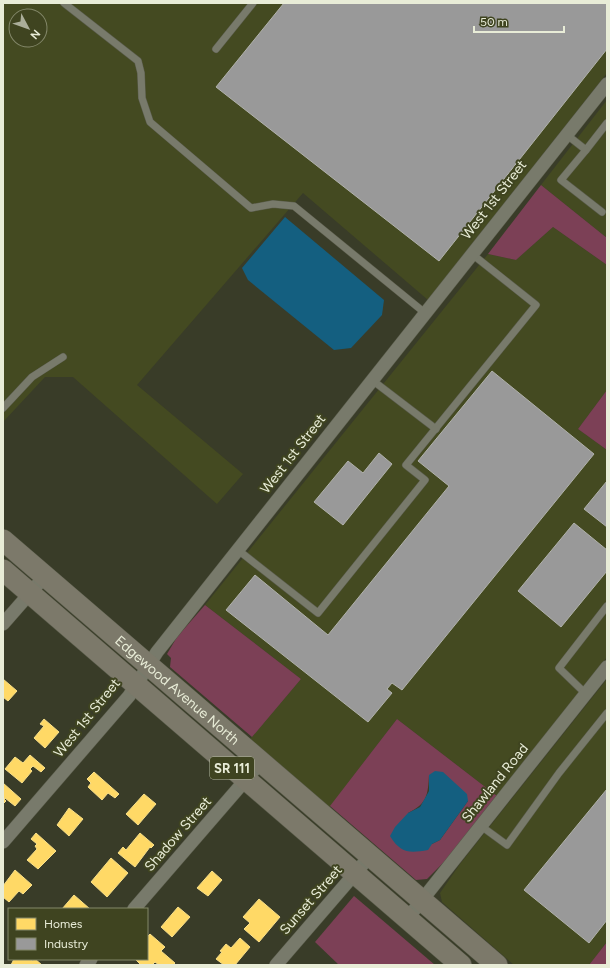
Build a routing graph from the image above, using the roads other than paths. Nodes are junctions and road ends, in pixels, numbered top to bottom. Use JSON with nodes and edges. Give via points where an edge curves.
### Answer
{"nodes":[{"id":1,"x":64,"y":3,"type":"edge"},
{"id":2,"x":253,"y":3,"type":"edge"},
{"id":3,"x":216,"y":49,"type":"dead end"},
{"id":4,"x":607,"y":84,"type":"edge"},
{"id":5,"x":607,"y":123,"type":"edge"},
{"id":6,"x":566,"y":135,"type":"junction"},
{"id":7,"x":586,"y":150,"type":"junction"},
{"id":8,"x":602,"y":212,"type":"dead end"},
{"id":9,"x":472,"y":254,"type":"junction"},
{"id":10,"x":425,"y":313,"type":"junction"},
{"id":11,"x":63,"y":357,"type":"dead end"},
{"id":12,"x":372,"y":380,"type":"junction"},
{"id":13,"x":3,"y":408,"type":"edge"},
{"id":14,"x":436,"y":429,"type":"junction"},
{"id":15,"x":3,"y":540,"type":"edge"},
{"id":16,"x":238,"y":550,"type":"junction"},
{"id":17,"x":3,"y":570,"type":"edge"},
{"id":18,"x":45,"y":576,"type":"junction"},
{"id":19,"x":30,"y":593,"type":"junction"},
{"id":20,"x":607,"y":606,"type":"edge"},
{"id":21,"x":3,"y":624,"type":"edge"},
{"id":22,"x":148,"y":665,"type":"junction"},
{"id":23,"x":607,"y":667,"type":"edge"},
{"id":24,"x":135,"y":684,"type":"junction"},
{"id":25,"x":586,"y":694,"type":"junction"},
{"id":26,"x":607,"y":713,"type":"edge"},
{"id":27,"x":261,"y":762,"type":"junction"},
{"id":28,"x":246,"y":780,"type":"junction"},
{"id":29,"x":481,"y":826,"type":"junction"},
{"id":30,"x":3,"y":842,"type":"edge"},
{"id":31,"x":370,"y":856,"type":"junction"},
{"id":32,"x":355,"y":874,"type":"junction"},
{"id":33,"x":422,"y":900,"type":"junction"},
{"id":34,"x":135,"y":908,"type":"edge"},
{"id":35,"x":407,"y":919,"type":"junction"},
{"id":36,"x":479,"y":949,"type":"junction"},
{"id":37,"x":276,"y":965,"type":"edge"},
{"id":38,"x":461,"y":965,"type":"edge"},
{"id":39,"x":465,"y":965,"type":"edge"},
{"id":40,"x":497,"y":965,"type":"edge"}],
"edges":[{"from":1,"to":10,"type":"lane","via":[[138,61],[142,98],[150,122],[251,208],[273,204],[294,206]]},
{"from":2,"to":3,"type":"lane"},
{"from":4,"to":6,"type":"street","name":"West 1st Street"},
{"from":5,"to":7,"type":"lane"},
{"from":6,"to":7,"type":"lane"},
{"from":6,"to":9,"type":"street","name":"West 1st Street"},
{"from":7,"to":8,"type":"lane","via":[[561,180]]},
{"from":9,"to":10,"type":"street","name":"West 1st Street"},
{"from":9,"to":14,"type":"lane","via":[[536,305]]},
{"from":10,"to":12,"type":"street","name":"West 1st Street"},
{"from":11,"to":13,"type":"lane","via":[[32,376]]},
{"from":12,"to":14,"type":"lane"},
{"from":12,"to":16,"type":"street","name":"West 1st Street"},
{"from":14,"to":16,"type":"lane","via":[[406,465],[425,480],[318,613]]},
{"from":15,"to":18,"type":"main road","name":"Edgewood Avenue North","number":"SR 111"},
{"from":16,"to":22,"type":"street","name":"West 1st Street"},
{"from":17,"to":19,"type":"main road","name":"Edgewood Avenue North","number":"SR 111"},
{"from":18,"to":19,"type":"street"},
{"from":18,"to":22,"type":"main road","name":"Edgewood Avenue North","number":"SR 111"},
{"from":19,"to":21,"type":"street"},
{"from":19,"to":24,"type":"main road","name":"Edgewood Avenue North","number":"SR 111"},
{"from":20,"to":25,"type":"lane","via":[[559,668]]},
{"from":22,"to":24,"type":"street","name":"West 1st Street"},
{"from":22,"to":27,"type":"main road","name":"Edgewood Avenue North","number":"SR 111"},
{"from":23,"to":25,"type":"street","name":"Shawland Road"},
{"from":24,"to":28,"type":"main road","name":"Edgewood Avenue North","number":"SR 111"},
{"from":24,"to":30,"type":"street","name":"West 1st Street","via":[[129,696]]},
{"from":25,"to":29,"type":"street","name":"Shawland Road"},
{"from":26,"to":29,"type":"lane","via":[[559,773],[507,845]]},
{"from":27,"to":28,"type":"street","name":"Shadow Street"},
{"from":27,"to":31,"type":"main road","name":"Edgewood Avenue North","number":"SR 111"},
{"from":28,"to":32,"type":"main road","name":"Edgewood Avenue North","number":"SR 111"},
{"from":28,"to":34,"type":"street","name":"Shadow Street"},
{"from":29,"to":33,"type":"street","name":"Shawland Road"},
{"from":31,"to":32,"type":"street","name":"Sunset Street"},
{"from":31,"to":33,"type":"main road","name":"Edgewood Avenue North","number":"SR 111"},
{"from":32,"to":35,"type":"main road","name":"Edgewood Avenue North","number":"SR 111"},
{"from":32,"to":37,"type":"street","name":"Sunset Street"},
{"from":33,"to":35,"type":"street","name":"Shawland Road"},
{"from":33,"to":36,"type":"main road","name":"Edgewood Avenue North","number":"SR 111"},
{"from":35,"to":38,"type":"main road","name":"Edgewood Avenue North","number":"SR 111"},
{"from":36,"to":39,"type":"street"},
{"from":36,"to":40,"type":"main road","name":"Edgewood Avenue North","number":"SR 111"}]}
